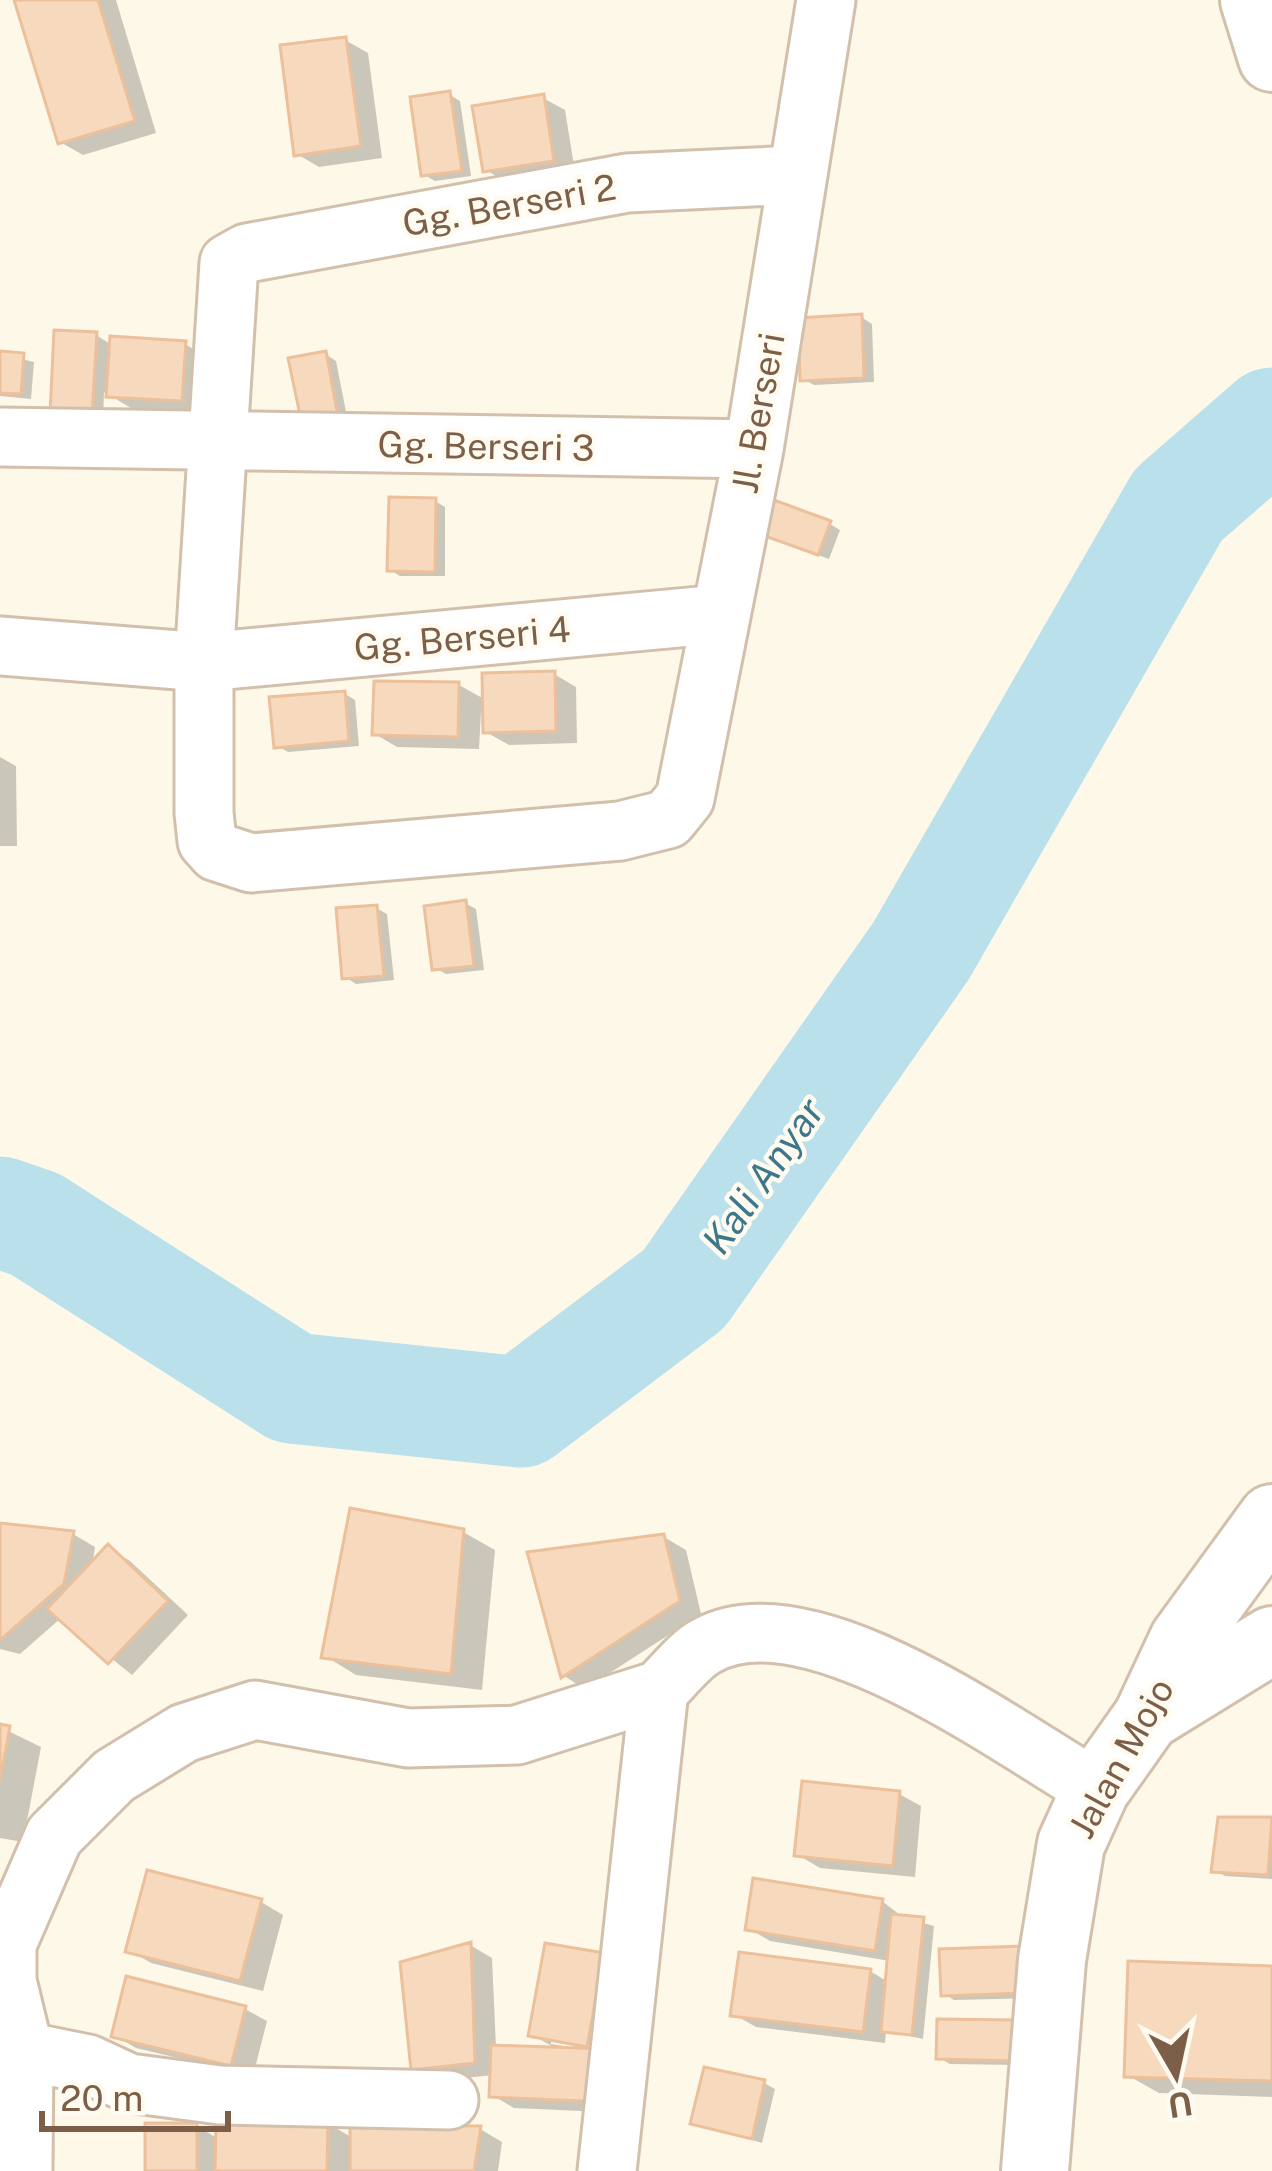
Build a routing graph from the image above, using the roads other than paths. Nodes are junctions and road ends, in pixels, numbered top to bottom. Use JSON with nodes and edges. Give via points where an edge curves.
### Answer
{"nodes":[{"id":1,"x":826,"y":0,"type":"edge"},
{"id":2,"x":1254,"y":0,"type":"edge"},
{"id":3,"x":1272,"y":58,"type":"edge"},
{"id":4,"x":796,"y":175,"type":"junction"},
{"id":5,"x":0,"y":437,"type":"edge"},
{"id":6,"x":218,"y":442,"type":"junction"},
{"id":7,"x":754,"y":449,"type":"junction"},
{"id":8,"x":721,"y":614,"type":"junction"},
{"id":9,"x":0,"y":646,"type":"edge"},
{"id":10,"x":204,"y":662,"type":"junction"},
{"id":11,"x":1272,"y":1518,"type":"edge"},
{"id":12,"x":1272,"y":1640,"type":"edge"},
{"id":13,"x":659,"y":1690,"type":"junction"},
{"id":14,"x":1148,"y":1717,"type":"junction"},
{"id":15,"x":1096,"y":1789,"type":"junction"},
{"id":16,"x":4,"y":1944,"type":"edge"},
{"id":17,"x":24,"y":2051,"type":"junction"},
{"id":18,"x":449,"y":2100,"type":"dead end"},
{"id":19,"x":23,"y":2171,"type":"edge"},
{"id":20,"x":607,"y":2171,"type":"edge"},
{"id":21,"x":1034,"y":2171,"type":"edge"}],
"edges":[{"from":1,"to":4,"type":"street","name":"Jl. Berseri"},
{"from":2,"to":3,"type":"street"},
{"from":4,"to":6,"type":"street","name":"Gg. Berseri 2","via":[[596,188],[247,253],[229,263]]},
{"from":4,"to":7,"type":"street","name":"Jl. Berseri"},
{"from":5,"to":6,"type":"street","name":"Gg. Berseri 3"},
{"from":6,"to":7,"type":"street","name":"Gg. Berseri 3"},
{"from":6,"to":10,"type":"street"},
{"from":7,"to":8,"type":"street","name":"Jl. Berseri"},
{"from":8,"to":10,"type":"street","name":"Gg. Berseri 4"},
{"from":8,"to":10,"type":"street","name":"Jl. Berseri","via":[[685,797],[668,819],[620,831],[227,859],[207,841]]},
{"from":9,"to":10,"type":"street","name":"Gg. Berseri 4"},
{"from":11,"to":14,"type":"street","name":"Jalan Mojo","via":[[1183,1640]]},
{"from":12,"to":14,"type":"street"},
{"from":13,"to":15,"type":"street","via":[[705,1646],[789,1633],[858,1651]]},
{"from":13,"to":16,"type":"street","via":[[517,1736],[408,1738],[255,1710],[184,1733],[114,1776],[54,1836]]},
{"from":13,"to":20,"type":"street"},
{"from":14,"to":15,"type":"street","name":"Jalan Mojo"},
{"from":15,"to":21,"type":"street","name":"Jalan Mojo","via":[[1071,1844],[1052,1960]]},
{"from":16,"to":17,"type":"street"},
{"from":17,"to":18,"type":"street","via":[[88,2064],[129,2083],[220,2095]]},
{"from":17,"to":19,"type":"street"}]}
